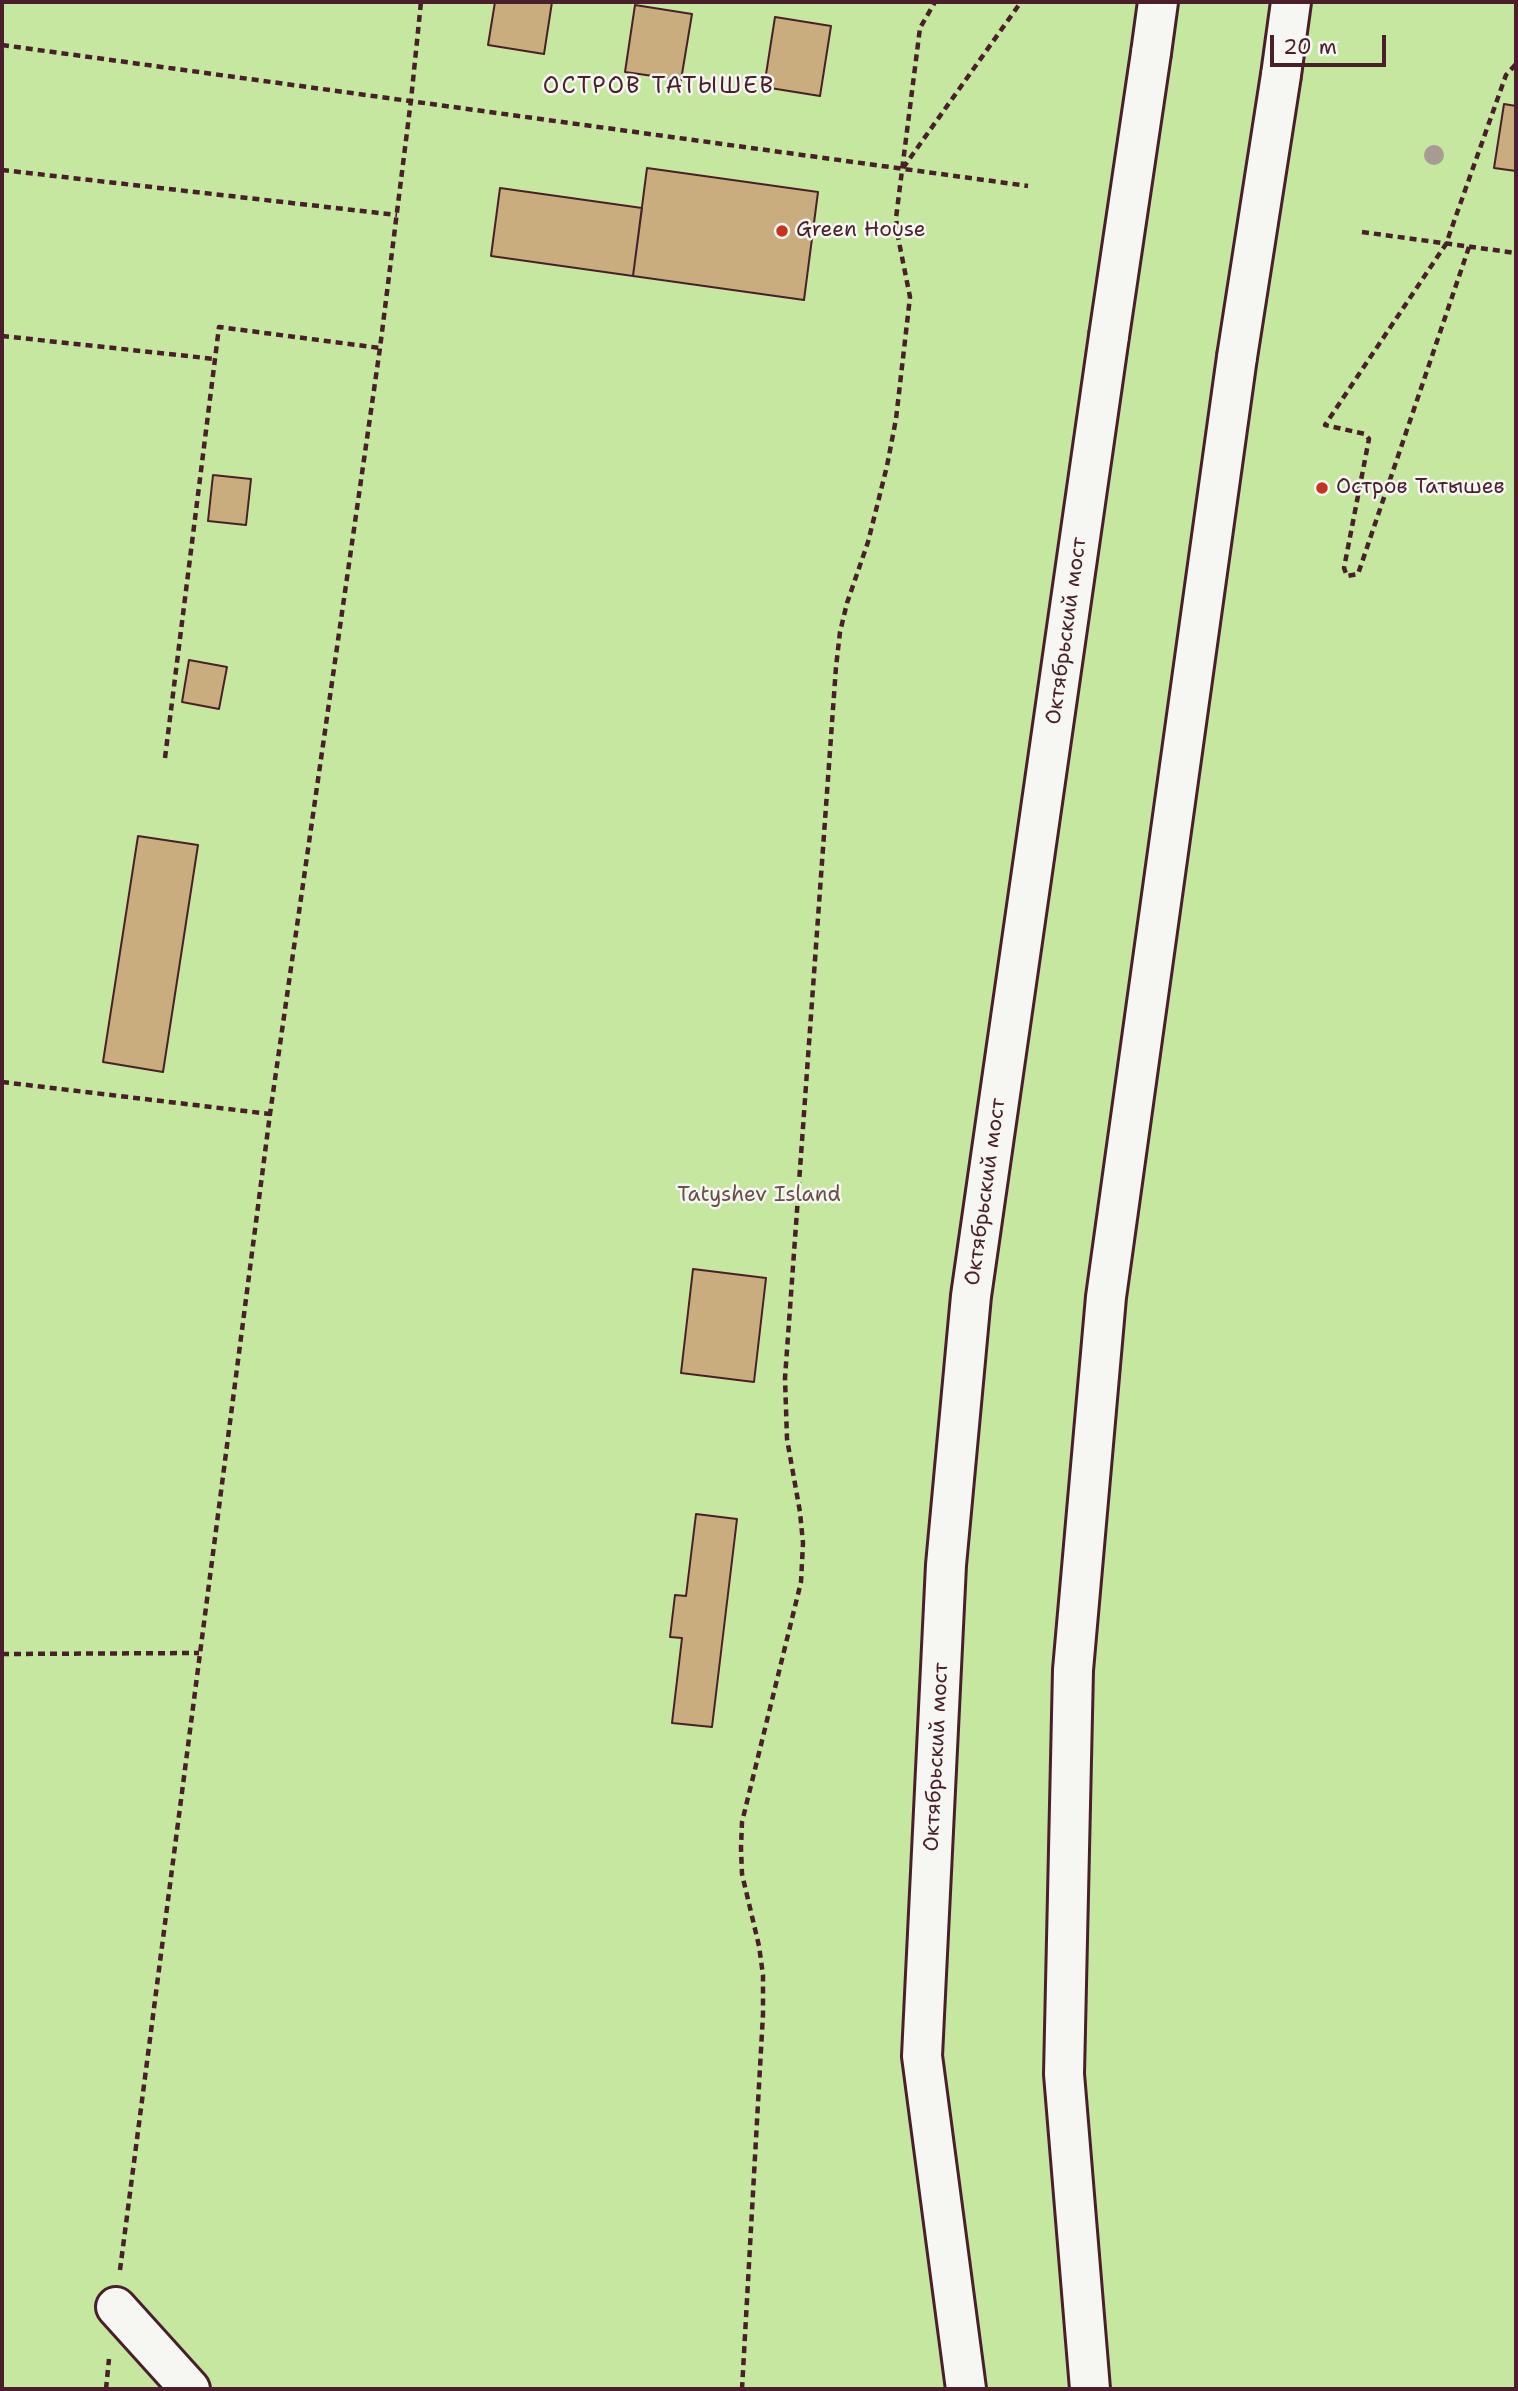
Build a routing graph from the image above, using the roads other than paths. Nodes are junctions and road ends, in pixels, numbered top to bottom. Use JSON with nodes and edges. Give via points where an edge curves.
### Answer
{"nodes":[{"id":1,"x":1158,"y":2,"type":"edge"},
{"id":2,"x":1291,"y":2,"type":"edge"},
{"id":3,"x":116,"y":2307,"type":"road end"},
{"id":4,"x":190,"y":2389,"type":"edge"},
{"id":5,"x":966,"y":2389,"type":"edge"},
{"id":6,"x":1090,"y":2389,"type":"edge"}],
"edges":[{"from":1,"to":5,"type":"main road","name":"Октябрьский мост","bridge":true,"via":[[971,1296],[946,1565],[922,2056]]},
{"from":2,"to":6,"type":"main road","bridge":true,"via":[[1106,1297],[1073,1670],[1064,2074]]},
{"from":3,"to":4,"type":"main road"}]}
